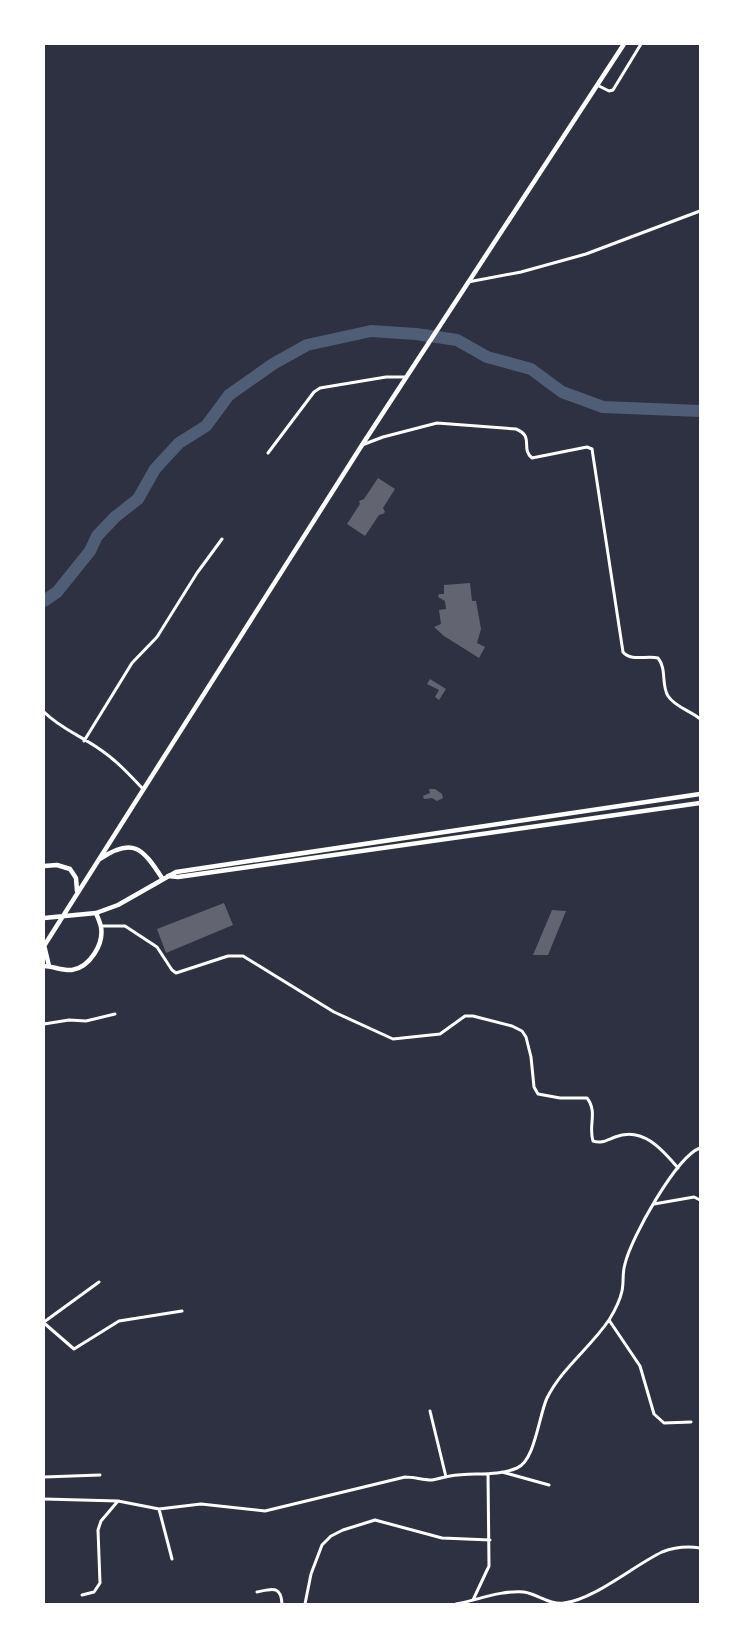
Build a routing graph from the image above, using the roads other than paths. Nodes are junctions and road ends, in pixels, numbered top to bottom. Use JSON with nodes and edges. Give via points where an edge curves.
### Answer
{"nodes":[{"id":1,"x":624,"y":44,"type":"edge"},
{"id":2,"x":640,"y":44,"type":"edge"},
{"id":3,"x":597,"y":85,"type":"junction"},
{"id":4,"x":700,"y":212,"type":"edge"},
{"id":5,"x":468,"y":282,"type":"junction"},
{"id":6,"x":407,"y":377,"type":"junction"},
{"id":7,"x":362,"y":445,"type":"junction"},
{"id":8,"x":268,"y":453,"type":"dead end"},
{"id":9,"x":222,"y":539,"type":"dead end"},
{"id":10,"x":44,"y":712,"type":"edge"},
{"id":11,"x":700,"y":719,"type":"edge"},
{"id":12,"x":84,"y":741,"type":"junction"},
{"id":13,"x":143,"y":789,"type":"junction"},
{"id":14,"x":700,"y":794,"type":"edge"},
{"id":15,"x":700,"y":803,"type":"edge"},
{"id":16,"x":98,"y":860,"type":"junction"},
{"id":17,"x":44,"y":866,"type":"edge"},
{"id":18,"x":165,"y":877,"type":"junction"},
{"id":19,"x":77,"y":894,"type":"junction"},
{"id":20,"x":96,"y":914,"type":"junction"},
{"id":21,"x":44,"y":918,"type":"edge"},
{"id":22,"x":101,"y":926,"type":"junction"},
{"id":23,"x":44,"y":945,"type":"edge"},
{"id":24,"x":46,"y":966,"type":"edge"},
{"id":25,"x":116,"y":1014,"type":"dead end"},
{"id":26,"x":44,"y":1024,"type":"edge"},
{"id":27,"x":700,"y":1148,"type":"edge"},
{"id":28,"x":678,"y":1168,"type":"junction"},
{"id":29,"x":700,"y":1200,"type":"edge"},
{"id":30,"x":654,"y":1204,"type":"junction"},
{"id":31,"x":99,"y":1282,"type":"dead end"},
{"id":32,"x":182,"y":1311,"type":"dead end"},
{"id":33,"x":609,"y":1320,"type":"junction"},
{"id":34,"x":44,"y":1322,"type":"edge"},
{"id":35,"x":430,"y":1411,"type":"dead end"},
{"id":36,"x":691,"y":1422,"type":"dead end"},
{"id":37,"x":501,"y":1471,"type":"junction"},
{"id":38,"x":488,"y":1474,"type":"junction"},
{"id":39,"x":100,"y":1475,"type":"dead end"},
{"id":40,"x":44,"y":1477,"type":"edge"},
{"id":41,"x":446,"y":1477,"type":"junction"},
{"id":42,"x":549,"y":1485,"type":"dead end"},
{"id":43,"x":44,"y":1499,"type":"edge"},
{"id":44,"x":118,"y":1501,"type":"junction"},
{"id":45,"x":159,"y":1509,"type":"junction"},
{"id":46,"x":490,"y":1539,"type":"junction"},
{"id":47,"x":700,"y":1548,"type":"edge"},
{"id":48,"x":172,"y":1559,"type":"dead end"},
{"id":49,"x":257,"y":1592,"type":"dead end"},
{"id":50,"x":82,"y":1595,"type":"dead end"},
{"id":51,"x":473,"y":1600,"type":"junction"},
{"id":52,"x":282,"y":1605,"type":"edge"},
{"id":53,"x":305,"y":1605,"type":"edge"},
{"id":54,"x":456,"y":1605,"type":"edge"}],
"edges":[{"from":1,"to":3,"type":"main road"},
{"from":2,"to":3,"type":"street","via":[[615,88],[609,91]]},
{"from":3,"to":5,"type":"main road"},
{"from":4,"to":5,"type":"street","via":[[586,254]]},
{"from":5,"to":6,"type":"main road"},
{"from":6,"to":7,"type":"main road"},
{"from":6,"to":8,"type":"street","via":[[321,388]]},
{"from":7,"to":11,"type":"street","via":[[437,423],[451,423],[521,431],[532,458],[592,449],[623,652],[632,658],[658,658],[669,698]]},
{"from":7,"to":13,"type":"main road"},
{"from":9,"to":12,"type":"street","via":[[157,637],[126,672]]},
{"from":10,"to":12,"type":"street"},
{"from":12,"to":13,"type":"street","via":[[116,761]]},
{"from":13,"to":16,"type":"main road"},
{"from":14,"to":18,"type":"main road","via":[[262,858]]},
{"from":15,"to":18,"type":"main road"},
{"from":16,"to":18,"type":"main road","via":[[122,847],[135,848]]},
{"from":16,"to":19,"type":"main road"},
{"from":17,"to":19,"type":"main road","via":[[70,869],[76,878]]},
{"from":18,"to":20,"type":"main road"},
{"from":19,"to":23,"type":"main road"},
{"from":20,"to":21,"type":"main road"},
{"from":20,"to":22,"type":"main road"},
{"from":22,"to":24,"type":"main road","via":[[101,939],[90,960],[70,970]]},
{"from":22,"to":28,"type":"street","via":[[125,926],[157,947],[176,973],[228,956],[243,956],[334,1012],[393,1039],[440,1034],[465,1016],[512,1026],[526,1037],[538,1094],[587,1098],[593,1112],[592,1141],[600,1143],[626,1134],[641,1136],[664,1151]]},
{"from":23,"to":24,"type":"main road"},
{"from":25,"to":26,"type":"street"},
{"from":27,"to":28,"type":"street"},
{"from":28,"to":30,"type":"street"},
{"from":29,"to":30,"type":"street","via":[[694,1197]]},
{"from":30,"to":33,"type":"street","via":[[624,1265],[622,1292]]},
{"from":31,"to":34,"type":"street"},
{"from":32,"to":34,"type":"street","via":[[119,1321],[74,1349]]},
{"from":33,"to":36,"type":"street","via":[[640,1366],[654,1414],[664,1423]]},
{"from":33,"to":37,"type":"street","via":[[568,1366],[546,1399],[526,1461],[518,1468]]},
{"from":35,"to":41,"type":"street"},
{"from":37,"to":38,"type":"street"},
{"from":37,"to":42,"type":"street"},
{"from":38,"to":41,"type":"street"},
{"from":38,"to":46,"type":"street"},
{"from":39,"to":40,"type":"street"},
{"from":41,"to":45,"type":"street","via":[[398,1479],[266,1511],[201,1504]]},
{"from":43,"to":44,"type":"street"},
{"from":44,"to":45,"type":"street"},
{"from":44,"to":50,"type":"street","via":[[98,1530],[100,1583],[94,1592]]},
{"from":45,"to":48,"type":"street"},
{"from":46,"to":51,"type":"street","via":[[489,1566]]},
{"from":46,"to":53,"type":"street","via":[[442,1538],[375,1520],[343,1530],[322,1545]]},
{"from":47,"to":51,"type":"street","via":[[662,1552],[597,1591],[567,1603],[517,1592]]},
{"from":49,"to":52,"type":"street","via":[[279,1591]]},
{"from":51,"to":54,"type":"street"}]}
